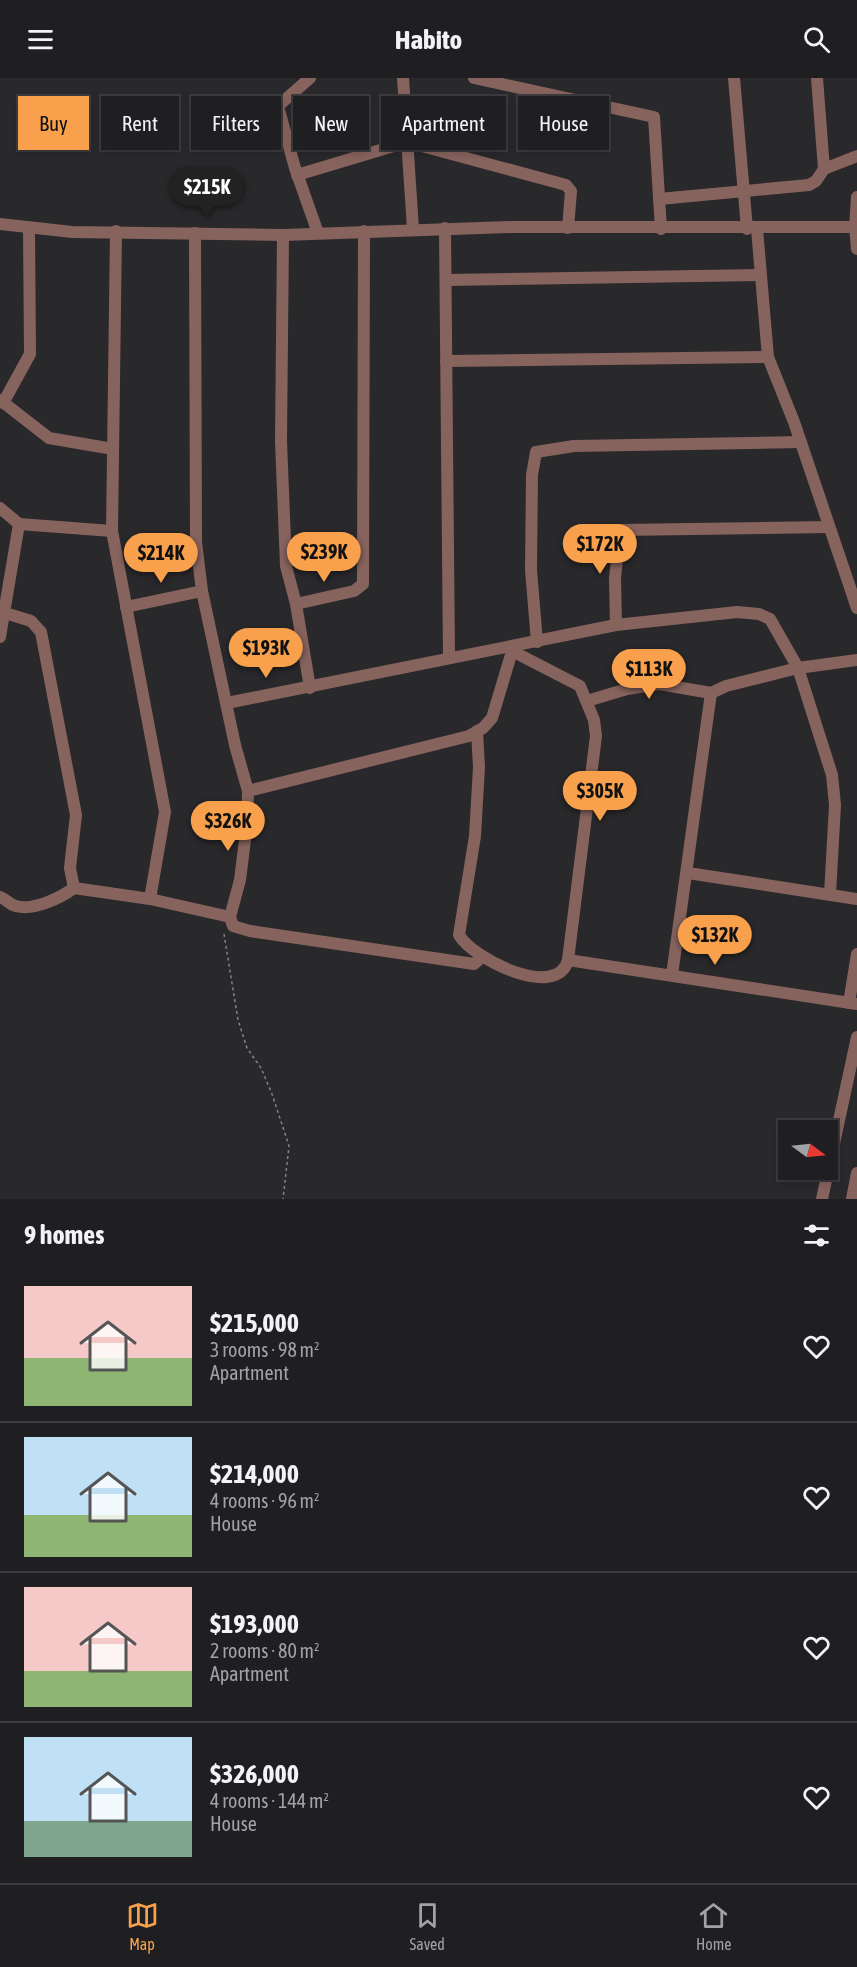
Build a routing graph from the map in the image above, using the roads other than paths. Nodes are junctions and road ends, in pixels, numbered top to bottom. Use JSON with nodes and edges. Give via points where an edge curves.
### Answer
{"nodes":[{"id":1,"x":310,"y":78,"type":"edge"},
{"id":2,"x":403,"y":78,"type":"edge"},
{"id":3,"x":474,"y":78,"type":"edge"},
{"id":4,"x":734,"y":78,"type":"edge"},
{"id":5,"x":817,"y":78,"type":"edge"},
{"id":6,"x":404,"y":96,"type":"edge"},
{"id":7,"x":381,"y":150,"type":"edge"},
{"id":8,"x":407,"y":150,"type":"edge"},
{"id":9,"x":437,"y":150,"type":"edge"},
{"id":10,"x":857,"y":156,"type":"edge"},
{"id":11,"x":824,"y":169,"type":"junction"},
{"id":12,"x":297,"y":175,"type":"junction"},
{"id":13,"x":743,"y":189,"type":"junction"},
{"id":14,"x":857,"y":197,"type":"edge"},
{"id":15,"x":659,"y":199,"type":"junction"},
{"id":16,"x":0,"y":224,"type":"edge"},
{"id":17,"x":855,"y":227,"type":"junction"},
{"id":18,"x":445,"y":228,"type":"junction"},
{"id":19,"x":568,"y":228,"type":"junction"},
{"id":20,"x":29,"y":229,"type":"junction"},
{"id":21,"x":412,"y":229,"type":"junction"},
{"id":22,"x":661,"y":229,"type":"junction"},
{"id":23,"x":752,"y":229,"type":"junction"},
{"id":24,"x":116,"y":231,"type":"junction"},
{"id":25,"x":364,"y":231,"type":"junction"},
{"id":26,"x":195,"y":233,"type":"junction"},
{"id":27,"x":318,"y":233,"type":"junction"},
{"id":28,"x":283,"y":236,"type":"junction"},
{"id":29,"x":856,"y":244,"type":"edge"},
{"id":30,"x":760,"y":275,"type":"junction"},
{"id":31,"x":446,"y":280,"type":"junction"},
{"id":32,"x":768,"y":357,"type":"junction"},
{"id":33,"x":446,"y":361,"type":"junction"},
{"id":34,"x":1,"y":402,"type":"edge"},
{"id":35,"x":801,"y":442,"type":"junction"},
{"id":36,"x":113,"y":448,"type":"junction"},
{"id":37,"x":0,"y":507,"type":"edge"},
{"id":38,"x":19,"y":524,"type":"junction"},
{"id":39,"x":829,"y":527,"type":"junction"},
{"id":40,"x":112,"y":531,"type":"junction"},
{"id":41,"x":202,"y":591,"type":"junction"},
{"id":42,"x":296,"y":604,"type":"junction"},
{"id":43,"x":126,"y":607,"type":"junction"},
{"id":44,"x":857,"y":608,"type":"edge"},
{"id":45,"x":4,"y":612,"type":"junction"},
{"id":46,"x":616,"y":625,"type":"junction"},
{"id":47,"x":0,"y":637,"type":"edge"},
{"id":48,"x":537,"y":642,"type":"junction"},
{"id":49,"x":512,"y":650,"type":"junction"},
{"id":50,"x":449,"y":658,"type":"junction"},
{"id":51,"x":857,"y":660,"type":"edge"},
{"id":52,"x":798,"y":668,"type":"junction"},
{"id":53,"x":310,"y":688,"type":"junction"},
{"id":54,"x":711,"y":693,"type":"junction"},
{"id":55,"x":587,"y":701,"type":"junction"},
{"id":56,"x":227,"y":703,"type":"junction"},
{"id":57,"x":477,"y":731,"type":"junction"},
{"id":58,"x":248,"y":791,"type":"junction"},
{"id":59,"x":688,"y":873,"type":"junction"},
{"id":60,"x":74,"y":888,"type":"junction"},
{"id":61,"x":830,"y":894,"type":"junction"},
{"id":62,"x":0,"y":897,"type":"edge"},
{"id":63,"x":150,"y":899,"type":"junction"},
{"id":64,"x":857,"y":899,"type":"edge"},
{"id":65,"x":230,"y":917,"type":"junction"},
{"id":66,"x":857,"y":954,"type":"edge"},
{"id":67,"x":481,"y":958,"type":"junction"},
{"id":68,"x":568,"y":960,"type":"junction"},
{"id":69,"x":672,"y":975,"type":"junction"},
{"id":70,"x":853,"y":1003,"type":"edge"},
{"id":71,"x":857,"y":1037,"type":"edge"},
{"id":72,"x":857,"y":1173,"type":"edge"},
{"id":73,"x":822,"y":1199,"type":"edge"},
{"id":74,"x":852,"y":1199,"type":"edge"}],
"edges":[{"from":1,"to":12,"type":"street","via":[[278,106]]},
{"from":2,"to":6,"type":"street"},
{"from":3,"to":15,"type":"street","via":[[654,117]]},
{"from":4,"to":13,"type":"street"},
{"from":5,"to":11,"type":"street"},
{"from":7,"to":12,"type":"street"},
{"from":8,"to":21,"type":"street"},
{"from":9,"to":19,"type":"street","via":[[566,185],[571,191]]},
{"from":10,"to":11,"type":"street"},
{"from":11,"to":13,"type":"street","via":[[809,185]]},
{"from":12,"to":27,"type":"street"},
{"from":13,"to":15,"type":"street"},
{"from":13,"to":23,"type":"street"},
{"from":14,"to":17,"type":"street"},
{"from":15,"to":22,"type":"street"},
{"from":16,"to":20,"type":"street"},
{"from":17,"to":23,"type":"street"},
{"from":17,"to":29,"type":"street"},
{"from":18,"to":19,"type":"street"},
{"from":18,"to":21,"type":"street"},
{"from":18,"to":31,"type":"street"},
{"from":19,"to":22,"type":"street"},
{"from":20,"to":24,"type":"street"},
{"from":20,"to":34,"type":"street","via":[[30,354]]},
{"from":21,"to":25,"type":"street"},
{"from":22,"to":23,"type":"street"},
{"from":23,"to":30,"type":"street"},
{"from":24,"to":26,"type":"street"},
{"from":24,"to":36,"type":"street"},
{"from":25,"to":27,"type":"street"},
{"from":25,"to":42,"type":"street","via":[[363,584],[354,591]]},
{"from":26,"to":28,"type":"street"},
{"from":26,"to":41,"type":"street","via":[[194,507]]},
{"from":27,"to":28,"type":"street"},
{"from":28,"to":42,"type":"street","via":[[280,441],[286,566]]},
{"from":30,"to":31,"type":"street"},
{"from":30,"to":32,"type":"street"},
{"from":31,"to":33,"type":"street"},
{"from":32,"to":33,"type":"street"},
{"from":32,"to":35,"type":"street"},
{"from":33,"to":50,"type":"street"},
{"from":34,"to":36,"type":"street","via":[[49,438]]},
{"from":35,"to":39,"type":"street"},
{"from":35,"to":48,"type":"street","via":[[574,446],[536,452],[532,475],[531,570]]},
{"from":36,"to":40,"type":"street"},
{"from":37,"to":38,"type":"street"},
{"from":38,"to":40,"type":"street"},
{"from":38,"to":45,"type":"street"},
{"from":39,"to":44,"type":"street"},
{"from":39,"to":46,"type":"street","via":[[620,530]]},
{"from":40,"to":43,"type":"street"},
{"from":41,"to":43,"type":"street"},
{"from":41,"to":56,"type":"street"},
{"from":42,"to":53,"type":"street"},
{"from":43,"to":63,"type":"street","via":[[165,805]]},
{"from":45,"to":47,"type":"street"},
{"from":45,"to":60,"type":"street","via":[[31,621],[41,632],[76,815],[70,868]]},
{"from":46,"to":48,"type":"street"},
{"from":46,"to":52,"type":"street","via":[[737,612],[759,614],[770,619]]},
{"from":48,"to":49,"type":"street"},
{"from":49,"to":50,"type":"street"},
{"from":49,"to":55,"type":"street","via":[[572,681]]},
{"from":49,"to":57,"type":"street","via":[[494,714]]},
{"from":50,"to":53,"type":"street"},
{"from":51,"to":52,"type":"street"},
{"from":52,"to":54,"type":"street"},
{"from":52,"to":61,"type":"street","via":[[831,775],[835,805]]},
{"from":53,"to":56,"type":"street"},
{"from":54,"to":55,"type":"street","via":[[659,684]]},
{"from":54,"to":59,"type":"street"},
{"from":55,"to":68,"type":"street","via":[[594,720],[595,750]]},
{"from":56,"to":58,"type":"street"},
{"from":57,"to":58,"type":"street","via":[[382,759]]},
{"from":57,"to":67,"type":"street","via":[[475,836],[459,935]]},
{"from":58,"to":65,"type":"street","via":[[240,880]]},
{"from":59,"to":61,"type":"street"},
{"from":59,"to":69,"type":"street"},
{"from":60,"to":62,"type":"street","via":[[59,898],[25,908]]},
{"from":60,"to":63,"type":"street"},
{"from":61,"to":64,"type":"street"},
{"from":63,"to":65,"type":"street"},
{"from":65,"to":67,"type":"street","via":[[233,926],[250,931],[434,960],[474,964]]},
{"from":66,"to":70,"type":"street"},
{"from":67,"to":68,"type":"street","via":[[514,972],[551,977],[563,971]]},
{"from":68,"to":69,"type":"street"},
{"from":69,"to":70,"type":"street"},
{"from":71,"to":73,"type":"street"},
{"from":72,"to":74,"type":"street"}]}
